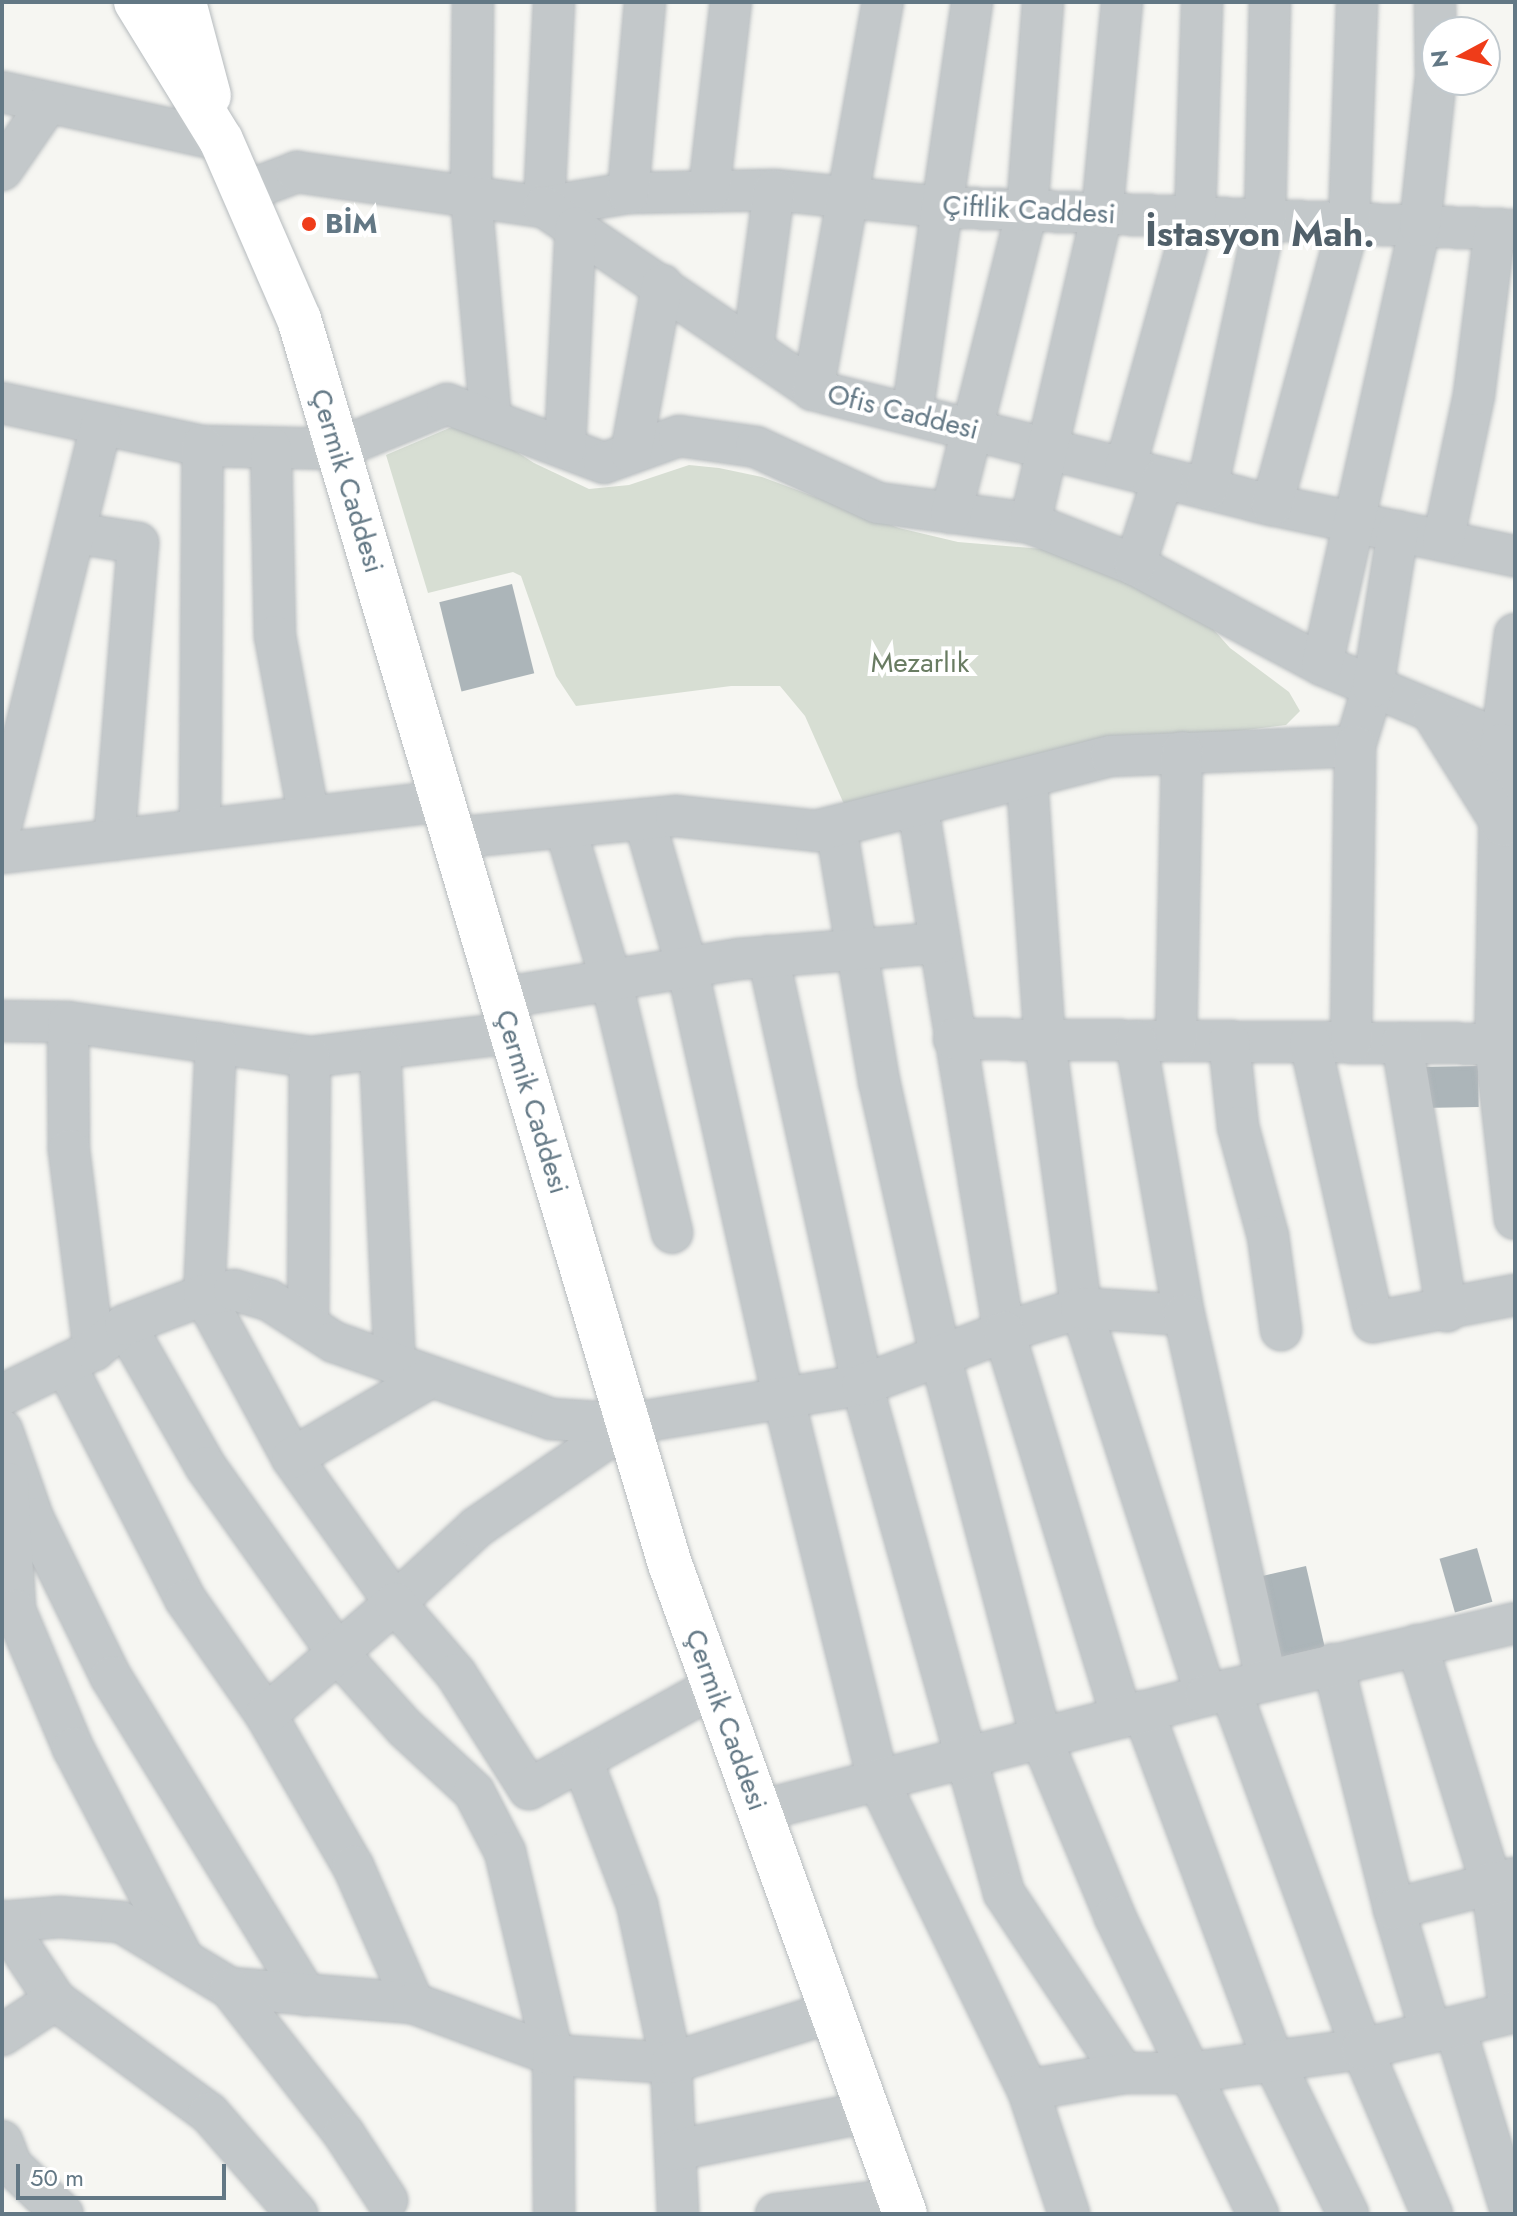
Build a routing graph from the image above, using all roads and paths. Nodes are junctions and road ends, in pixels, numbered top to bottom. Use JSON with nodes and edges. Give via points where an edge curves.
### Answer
{"nodes":[{"id":1,"x":136,"y":2,"type":"edge"},
{"id":2,"x":184,"y":2,"type":"edge"},
{"id":3,"x":473,"y":2,"type":"edge"},
{"id":4,"x":554,"y":2,"type":"edge"},
{"id":5,"x":645,"y":2,"type":"edge"},
{"id":6,"x":731,"y":2,"type":"edge"},
{"id":7,"x":883,"y":2,"type":"edge"},
{"id":8,"x":972,"y":2,"type":"edge"},
{"id":9,"x":1043,"y":2,"type":"edge"},
{"id":10,"x":1122,"y":2,"type":"edge"},
{"id":11,"x":1202,"y":2,"type":"edge"},
{"id":12,"x":1270,"y":2,"type":"edge"},
{"id":13,"x":1357,"y":2,"type":"edge"},
{"id":14,"x":1435,"y":2,"type":"edge"},
{"id":15,"x":2,"y":92,"type":"edge"},
{"id":16,"x":46,"y":106,"type":"junction"},
{"id":17,"x":221,"y":140,"type":"junction"},
{"id":18,"x":2,"y":170,"type":"edge"},
{"id":19,"x":774,"y":190,"type":"junction"},
{"id":20,"x":709,"y":191,"type":"junction"},
{"id":21,"x":244,"y":192,"type":"junction"},
{"id":22,"x":628,"y":193,"type":"junction"},
{"id":23,"x":847,"y":194,"type":"junction"},
{"id":24,"x":471,"y":197,"type":"junction"},
{"id":25,"x":941,"y":207,"type":"junction"},
{"id":26,"x":1027,"y":211,"type":"junction"},
{"id":27,"x":1102,"y":214,"type":"junction"},
{"id":28,"x":560,"y":217,"type":"junction"},
{"id":29,"x":1195,"y":217,"type":"junction"},
{"id":30,"x":1265,"y":220,"type":"junction"},
{"id":31,"x":1349,"y":223,"type":"junction"},
{"id":32,"x":1420,"y":226,"type":"junction"},
{"id":33,"x":1505,"y":229,"type":"edge"},
{"id":34,"x":662,"y":285,"type":"junction"},
{"id":35,"x":753,"y":348,"type":"junction"},
{"id":36,"x":813,"y":390,"type":"junction"},
{"id":37,"x":2,"y":403,"type":"edge"},
{"id":38,"x":912,"y":414,"type":"junction"},
{"id":39,"x":491,"y":420,"type":"junction"},
{"id":40,"x":101,"y":425,"type":"junction"},
{"id":41,"x":972,"y":428,"type":"junction"},
{"id":42,"x":203,"y":446,"type":"junction"},
{"id":43,"x":271,"y":448,"type":"junction"},
{"id":44,"x":565,"y":448,"type":"junction"},
{"id":45,"x":1049,"y":448,"type":"junction"},
{"id":46,"x":337,"y":449,"type":"junction"},
{"id":47,"x":631,"y":453,"type":"junction"},
{"id":48,"x":1125,"y":468,"type":"junction"},
{"id":49,"x":1163,"y":478,"type":"junction"},
{"id":50,"x":1207,"y":489,"type":"junction"},
{"id":51,"x":1272,"y":505,"type":"junction"},
{"id":52,"x":951,"y":513,"type":"junction"},
{"id":53,"x":1030,"y":523,"type":"junction"},
{"id":54,"x":1357,"y":523,"type":"junction"},
{"id":55,"x":1398,"y":531,"type":"junction"},
{"id":56,"x":75,"y":533,"type":"junction"},
{"id":57,"x":1443,"y":541,"type":"junction"},
{"id":58,"x":1515,"y":556,"type":"edge"},
{"id":59,"x":1135,"y":565,"type":"junction"},
{"id":60,"x":1515,"y":634,"type":"edge"},
{"id":61,"x":1322,"y":665,"type":"junction"},
{"id":62,"x":1373,"y":687,"type":"junction"},
{"id":63,"x":1433,"y":714,"type":"junction"},
{"id":64,"x":1508,"y":745,"type":"edge"},
{"id":65,"x":1355,"y":746,"type":"junction"},
{"id":66,"x":1182,"y":752,"type":"junction"},
{"id":67,"x":1027,"y":780,"type":"junction"},
{"id":68,"x":918,"y":808,"type":"junction"},
{"id":69,"x":309,"y":817,"type":"junction"},
{"id":70,"x":644,"y":819,"type":"junction"},
{"id":71,"x":448,"y":820,"type":"junction"},
{"id":72,"x":2,"y":823,"type":"edge"},
{"id":73,"x":565,"y":827,"type":"junction"},
{"id":74,"x":836,"y":827,"type":"junction"},
{"id":75,"x":200,"y":828,"type":"junction"},
{"id":76,"x":1508,"y":830,"type":"edge"},
{"id":77,"x":114,"y":840,"type":"junction"},
{"id":78,"x":2,"y":853,"type":"edge"},
{"id":79,"x":939,"y":943,"type":"junction"},
{"id":80,"x":857,"y":949,"type":"junction"},
{"id":81,"x":768,"y":956,"type":"junction"},
{"id":82,"x":687,"y":967,"type":"junction"},
{"id":83,"x":611,"y":980,"type":"junction"},
{"id":84,"x":506,"y":1016,"type":"junction"},
{"id":85,"x":2,"y":1021,"type":"edge"},
{"id":86,"x":68,"y":1022,"type":"junction"},
{"id":87,"x":954,"y":1039,"type":"junction"},
{"id":88,"x":1045,"y":1041,"type":"junction"},
{"id":89,"x":1136,"y":1041,"type":"junction"},
{"id":90,"x":1176,"y":1041,"type":"junction"},
{"id":91,"x":1229,"y":1041,"type":"junction"},
{"id":92,"x":1310,"y":1042,"type":"junction"},
{"id":93,"x":216,"y":1043,"type":"junction"},
{"id":94,"x":1351,"y":1043,"type":"junction"},
{"id":95,"x":1402,"y":1043,"type":"junction"},
{"id":96,"x":1505,"y":1044,"type":"edge"},
{"id":97,"x":380,"y":1049,"type":"junction"},
{"id":98,"x":310,"y":1057,"type":"junction"},
{"id":99,"x":1515,"y":1219,"type":"edge"},
{"id":100,"x":672,"y":1233,"type":"dead end"},
{"id":101,"x":204,"y":1295,"type":"junction"},
{"id":102,"x":1515,"y":1295,"type":"edge"},
{"id":103,"x":1081,"y":1308,"type":"junction"},
{"id":104,"x":1447,"y":1311,"type":"junction"},
{"id":105,"x":1184,"y":1315,"type":"junction"},
{"id":106,"x":125,"y":1325,"type":"junction"},
{"id":107,"x":308,"y":1325,"type":"junction"},
{"id":108,"x":1281,"y":1330,"type":"dead end"},
{"id":109,"x":1004,"y":1332,"type":"junction"},
{"id":110,"x":79,"y":1357,"type":"junction"},
{"id":111,"x":941,"y":1359,"type":"junction"},
{"id":112,"x":413,"y":1370,"type":"junction"},
{"id":113,"x":862,"y":1385,"type":"junction"},
{"id":114,"x":2,"y":1395,"type":"edge"},
{"id":115,"x":784,"y":1400,"type":"junction"},
{"id":116,"x":628,"y":1424,"type":"junction"},
{"id":117,"x":4,"y":1434,"type":"edge"},
{"id":118,"x":292,"y":1458,"type":"junction"},
{"id":119,"x":395,"y":1603,"type":"junction"},
{"id":120,"x":1515,"y":1623,"type":"edge"},
{"id":121,"x":1417,"y":1645,"type":"junction"},
{"id":122,"x":337,"y":1652,"type":"junction"},
{"id":123,"x":1333,"y":1664,"type":"junction"},
{"id":124,"x":714,"y":1687,"type":"junction"},
{"id":125,"x":1234,"y":1688,"type":"junction"},
{"id":126,"x":1132,"y":1714,"type":"junction"},
{"id":127,"x":266,"y":1715,"type":"junction"},
{"id":128,"x":1041,"y":1738,"type":"junction"},
{"id":129,"x":964,"y":1758,"type":"junction"},
{"id":130,"x":582,"y":1760,"type":"junction"},
{"id":131,"x":878,"y":1780,"type":"junction"},
{"id":132,"x":759,"y":1811,"type":"junction"},
{"id":133,"x":1503,"y":1880,"type":"edge"},
{"id":134,"x":1394,"y":1909,"type":"junction"},
{"id":135,"x":3,"y":1922,"type":"edge"},
{"id":136,"x":181,"y":1955,"type":"junction"},
{"id":137,"x":230,"y":1988,"type":"junction"},
{"id":138,"x":306,"y":1995,"type":"junction"},
{"id":139,"x":55,"y":2000,"type":"junction"},
{"id":140,"x":413,"y":2003,"type":"junction"},
{"id":141,"x":832,"y":2012,"type":"junction"},
{"id":142,"x":1512,"y":2012,"type":"edge"},
{"id":143,"x":1443,"y":2030,"type":"junction"},
{"id":144,"x":2,"y":2035,"type":"edge"},
{"id":145,"x":1362,"y":2049,"type":"junction"},
{"id":146,"x":553,"y":2055,"type":"junction"},
{"id":147,"x":1273,"y":2060,"type":"junction"},
{"id":148,"x":671,"y":2063,"type":"junction"},
{"id":149,"x":1123,"y":2073,"type":"junction"},
{"id":150,"x":1188,"y":2073,"type":"junction"},
{"id":151,"x":1028,"y":2090,"type":"junction"},
{"id":152,"x":868,"y":2112,"type":"junction"},
{"id":153,"x":676,"y":2150,"type":"junction"},
{"id":154,"x":5,"y":2158,"type":"edge"},
{"id":155,"x":387,"y":2200,"type":"dead end"},
{"id":156,"x":902,"y":2206,"type":"edge"},
{"id":157,"x":19,"y":2214,"type":"edge"},
{"id":158,"x":63,"y":2214,"type":"edge"},
{"id":159,"x":297,"y":2214,"type":"edge"},
{"id":160,"x":554,"y":2214,"type":"edge"},
{"id":161,"x":678,"y":2214,"type":"edge"},
{"id":162,"x":776,"y":2214,"type":"edge"},
{"id":163,"x":1069,"y":2214,"type":"edge"},
{"id":164,"x":1258,"y":2214,"type":"edge"},
{"id":165,"x":1348,"y":2214,"type":"edge"},
{"id":166,"x":1432,"y":2214,"type":"edge"},
{"id":167,"x":1512,"y":2214,"type":"edge"}],
"edges":[{"from":1,"to":17,"type":"main road","name":"Çermik Caddesi"},
{"from":2,"to":17,"type":"main road"},
{"from":3,"to":24,"type":"street"},
{"from":4,"to":28,"type":"street"},
{"from":5,"to":22,"type":"street"},
{"from":6,"to":20,"type":"street"},
{"from":7,"to":23,"type":"street"},
{"from":8,"to":25,"type":"street"},
{"from":9,"to":26,"type":"street"},
{"from":10,"to":27,"type":"street"},
{"from":11,"to":29,"type":"street"},
{"from":12,"to":30,"type":"street"},
{"from":13,"to":31,"type":"street"},
{"from":14,"to":32,"type":"street","via":[[1436,76]]},
{"from":15,"to":16,"type":"street"},
{"from":16,"to":17,"type":"street"},
{"from":16,"to":18,"type":"street"},
{"from":17,"to":21,"type":"main road","name":"Çermik Caddesi"},
{"from":19,"to":20,"type":"street","name":"Çiftlik Caddesi"},
{"from":19,"to":23,"type":"street","name":"Çiftlik Caddesi"},
{"from":19,"to":35,"type":"street"},
{"from":20,"to":22,"type":"street","name":"Çiftlik Caddesi"},
{"from":21,"to":24,"type":"street","name":"Ofis Caddesi","via":[[297,172]]},
{"from":21,"to":46,"type":"main road","name":"Çermik Caddesi","via":[[299,319]]},
{"from":22,"to":28,"type":"street","name":"Çiftlik Caddesi"},
{"from":23,"to":25,"type":"street","name":"Çiftlik Caddesi"},
{"from":23,"to":36,"type":"street"},
{"from":24,"to":28,"type":"street","name":"Ofis Caddesi"},
{"from":24,"to":39,"type":"street"},
{"from":25,"to":26,"type":"street","name":"Çiftlik Caddesi"},
{"from":25,"to":38,"type":"street"},
{"from":26,"to":27,"type":"street","name":"Çiftlik Caddesi"},
{"from":26,"to":41,"type":"street"},
{"from":27,"to":29,"type":"street","name":"Çiftlik Caddesi"},
{"from":27,"to":45,"type":"street"},
{"from":28,"to":34,"type":"street","name":"Ofis Caddesi"},
{"from":28,"to":44,"type":"street"},
{"from":29,"to":30,"type":"street","name":"Çiftlik Caddesi"},
{"from":29,"to":48,"type":"street"},
{"from":30,"to":31,"type":"street","name":"Çiftlik Caddesi"},
{"from":30,"to":50,"type":"street"},
{"from":31,"to":32,"type":"street","name":"Çiftlik Caddesi"},
{"from":31,"to":51,"type":"street"},
{"from":32,"to":33,"type":"street","name":"Çiftlik Caddesi"},
{"from":32,"to":54,"type":"street"},
{"from":33,"to":57,"type":"street"},
{"from":34,"to":35,"type":"street","name":"Ofis Caddesi"},
{"from":34,"to":47,"type":"street"},
{"from":35,"to":36,"type":"street","name":"Ofis Caddesi"},
{"from":36,"to":38,"type":"street","name":"Ofis Caddesi"},
{"from":37,"to":40,"type":"street"},
{"from":38,"to":41,"type":"street","name":"Ofis Caddesi"},
{"from":39,"to":44,"type":"street"},
{"from":39,"to":46,"type":"street","via":[[447,404]]},
{"from":40,"to":42,"type":"street"},
{"from":40,"to":56,"type":"street"},
{"from":41,"to":45,"type":"street","name":"Ofis Caddesi"},
{"from":41,"to":52,"type":"street"},
{"from":42,"to":43,"type":"street"},
{"from":42,"to":75,"type":"street"},
{"from":43,"to":46,"type":"street"},
{"from":43,"to":69,"type":"street","via":[[275,636]]},
{"from":44,"to":47,"type":"street","via":[[604,463]]},
{"from":45,"to":48,"type":"street","name":"Ofis Caddesi"},
{"from":45,"to":53,"type":"street"},
{"from":46,"to":71,"type":"main road","name":"Çermik Caddesi"},
{"from":47,"to":52,"type":"street","via":[[679,436],[756,447],[878,503]]},
{"from":48,"to":49,"type":"street","name":"Ofis Caddesi"},
{"from":49,"to":50,"type":"street","name":"Ofis Caddesi"},
{"from":49,"to":59,"type":"street"},
{"from":50,"to":51,"type":"street","name":"Ofis Caddesi"},
{"from":51,"to":54,"type":"street","name":"Ofis Caddesi"},
{"from":52,"to":53,"type":"street"},
{"from":53,"to":59,"type":"street"},
{"from":54,"to":55,"type":"street","name":"Ofis Caddesi"},
{"from":54,"to":61,"type":"street"},
{"from":55,"to":57,"type":"street","name":"Ofis Caddesi"},
{"from":55,"to":62,"type":"street"},
{"from":56,"to":72,"type":"street"},
{"from":56,"to":77,"type":"street","via":[[138,543]]},
{"from":57,"to":58,"type":"street","name":"Ofis Caddesi"},
{"from":59,"to":61,"type":"street"},
{"from":60,"to":64,"type":"street"},
{"from":61,"to":62,"type":"street"},
{"from":62,"to":63,"type":"street"},
{"from":62,"to":65,"type":"street"},
{"from":63,"to":64,"type":"street"},
{"from":63,"to":76,"type":"street"},
{"from":64,"to":76,"type":"street"},
{"from":65,"to":66,"type":"street"},
{"from":65,"to":94,"type":"street"},
{"from":66,"to":67,"type":"street","via":[[1111,756]]},
{"from":66,"to":90,"type":"street"},
{"from":67,"to":68,"type":"street"},
{"from":67,"to":88,"type":"street"},
{"from":68,"to":74,"type":"street"},
{"from":68,"to":79,"type":"street"},
{"from":69,"to":71,"type":"street"},
{"from":69,"to":75,"type":"street"},
{"from":70,"to":73,"type":"street"},
{"from":70,"to":74,"type":"street","via":[[676,816],[816,831]]},
{"from":70,"to":82,"type":"street"},
{"from":71,"to":73,"type":"street"},
{"from":71,"to":84,"type":"main road","name":"Çermik Caddesi"},
{"from":73,"to":83,"type":"street"},
{"from":74,"to":80,"type":"street"},
{"from":75,"to":77,"type":"street"},
{"from":76,"to":96,"type":"street"},
{"from":77,"to":78,"type":"street"},
{"from":79,"to":80,"type":"street"},
{"from":79,"to":87,"type":"street"},
{"from":80,"to":81,"type":"street"},
{"from":80,"to":111,"type":"street","via":[[879,1081]]},
{"from":81,"to":82,"type":"street"},
{"from":81,"to":113,"type":"street"},
{"from":82,"to":83,"type":"street"},
{"from":82,"to":115,"type":"street"},
{"from":83,"to":84,"type":"street"},
{"from":83,"to":100,"type":"street"},
{"from":84,"to":97,"type":"street"},
{"from":84,"to":116,"type":"main road","name":"Çermik Caddesi"},
{"from":85,"to":86,"type":"street"},
{"from":86,"to":93,"type":"street"},
{"from":86,"to":110,"type":"street"},
{"from":87,"to":88,"type":"street"},
{"from":87,"to":109,"type":"street","via":[[984,1188]]},
{"from":88,"to":89,"type":"street"},
{"from":88,"to":103,"type":"street"},
{"from":89,"to":90,"type":"street"},
{"from":89,"to":105,"type":"street"},
{"from":90,"to":91,"type":"street"},
{"from":91,"to":92,"type":"street"},
{"from":91,"to":108,"type":"street","via":[[1238,1127],[1268,1236]]},
{"from":92,"to":94,"type":"street"},
{"from":92,"to":104,"type":"street","via":[[1373,1322]]},
{"from":93,"to":98,"type":"street"},
{"from":93,"to":101,"type":"street"},
{"from":94,"to":95,"type":"street"},
{"from":95,"to":96,"type":"street"},
{"from":95,"to":104,"type":"street"},
{"from":96,"to":99,"type":"street"},
{"from":97,"to":98,"type":"street"},
{"from":97,"to":112,"type":"street"},
{"from":98,"to":107,"type":"street"},
{"from":101,"to":106,"type":"street"},
{"from":101,"to":107,"type":"street","via":[[234,1290],[269,1300]]},
{"from":101,"to":118,"type":"street"},
{"from":102,"to":104,"type":"street"},
{"from":103,"to":105,"type":"street"},
{"from":103,"to":109,"type":"street"},
{"from":103,"to":125,"type":"street"},
{"from":105,"to":125,"type":"street"},
{"from":106,"to":110,"type":"street"},
{"from":106,"to":122,"type":"street","via":[[206,1467]]},
{"from":107,"to":112,"type":"street","via":[[334,1342]]},
{"from":109,"to":111,"type":"street"},
{"from":109,"to":126,"type":"street"},
{"from":110,"to":114,"type":"street"},
{"from":110,"to":127,"type":"street","via":[[186,1600]]},
{"from":111,"to":113,"type":"street"},
{"from":111,"to":128,"type":"street"},
{"from":112,"to":116,"type":"street","via":[[551,1419]]},
{"from":112,"to":118,"type":"street"},
{"from":113,"to":115,"type":"street"},
{"from":113,"to":129,"type":"street"},
{"from":115,"to":116,"type":"street"},
{"from":115,"to":131,"type":"street"},
{"from":116,"to":119,"type":"street","via":[[477,1527]]},
{"from":116,"to":124,"type":"main road","name":"Çermik Caddesi"},
{"from":117,"to":136,"type":"street","via":[[15,1610],[73,1748]]},
{"from":117,"to":138,"type":"street","via":[[33,1518],[111,1677]]},
{"from":118,"to":119,"type":"street"},
{"from":119,"to":122,"type":"street"},
{"from":119,"to":130,"type":"street","via":[[456,1674],[529,1789]]},
{"from":120,"to":121,"type":"street"},
{"from":121,"to":123,"type":"street"},
{"from":121,"to":133,"type":"street"},
{"from":122,"to":127,"type":"street"},
{"from":122,"to":146,"type":"street","via":[[405,1728],[474,1792],[505,1852]]},
{"from":123,"to":125,"type":"street"},
{"from":123,"to":134,"type":"street"},
{"from":124,"to":130,"type":"street"},
{"from":124,"to":132,"type":"main road","name":"Çermik Caddesi"},
{"from":125,"to":126,"type":"street"},
{"from":125,"to":145,"type":"street"},
{"from":126,"to":128,"type":"street"},
{"from":126,"to":147,"type":"street"},
{"from":127,"to":140,"type":"street","via":[[353,1866]]},
{"from":128,"to":129,"type":"street"},
{"from":128,"to":150,"type":"street","via":[[1115,1917]]},
{"from":129,"to":131,"type":"street"},
{"from":129,"to":149,"type":"street","via":[[1004,1893]]},
{"from":130,"to":148,"type":"street","via":[[637,1904]]},
{"from":131,"to":132,"type":"street"},
{"from":131,"to":151,"type":"street"},
{"from":132,"to":141,"type":"main road","name":"Çermik Caddesi"},
{"from":133,"to":134,"type":"street"},
{"from":133,"to":142,"type":"street"},
{"from":134,"to":143,"type":"street"},
{"from":135,"to":136,"type":"street","via":[[60,1917],[121,1922]]},
{"from":135,"to":139,"type":"street"},
{"from":136,"to":137,"type":"street"},
{"from":137,"to":138,"type":"street"},
{"from":137,"to":155,"type":"street","via":[[344,2134]]},
{"from":138,"to":140,"type":"street"},
{"from":139,"to":144,"type":"street"},
{"from":139,"to":159,"type":"street","via":[[209,2113]]},
{"from":140,"to":146,"type":"street"},
{"from":141,"to":148,"type":"street"},
{"from":141,"to":152,"type":"main road","name":"Çermik Caddesi"},
{"from":142,"to":143,"type":"street"},
{"from":143,"to":145,"type":"street"},
{"from":143,"to":167,"type":"street"},
{"from":145,"to":147,"type":"street"},
{"from":145,"to":166,"type":"street"},
{"from":146,"to":148,"type":"street"},
{"from":146,"to":160,"type":"street"},
{"from":147,"to":150,"type":"street"},
{"from":147,"to":165,"type":"street"},
{"from":148,"to":153,"type":"street"},
{"from":149,"to":150,"type":"street"},
{"from":149,"to":151,"type":"street"},
{"from":150,"to":164,"type":"street"},
{"from":151,"to":163,"type":"street"},
{"from":152,"to":153,"type":"street"},
{"from":152,"to":156,"type":"main road","name":"Çermik Caddesi"},
{"from":153,"to":161,"type":"street"},
{"from":154,"to":157,"type":"street"},
{"from":154,"to":158,"type":"street"},
{"from":156,"to":162,"type":"street"}]}
